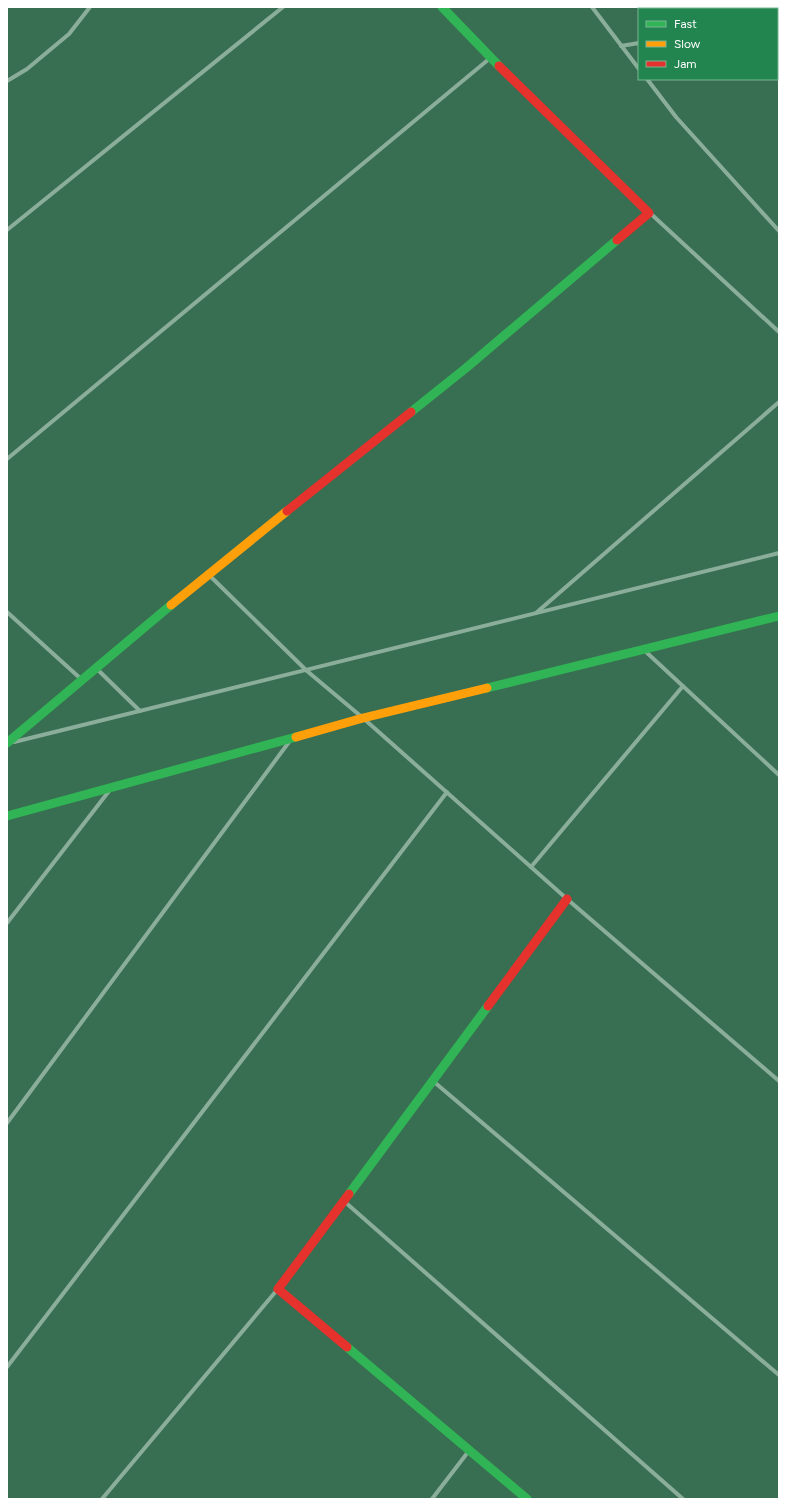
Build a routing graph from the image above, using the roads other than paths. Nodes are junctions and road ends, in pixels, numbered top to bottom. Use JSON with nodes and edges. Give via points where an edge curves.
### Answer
{"nodes":[{"id":1,"x":90,"y":7,"type":"edge"},
{"id":2,"x":283,"y":7,"type":"edge"},
{"id":3,"x":442,"y":7,"type":"edge"},
{"id":4,"x":592,"y":7,"type":"edge"},
{"id":5,"x":638,"y":43,"type":"edge"},
{"id":6,"x":621,"y":46,"type":"junction"},
{"id":7,"x":490,"y":57,"type":"junction"},
{"id":8,"x":638,"y":68,"type":"edge"},
{"id":9,"x":648,"y":80,"type":"edge"},
{"id":10,"x":7,"y":81,"type":"edge"},
{"id":11,"x":649,"y":213,"type":"junction"},
{"id":12,"x":7,"y":230,"type":"edge"},
{"id":13,"x":779,"y":231,"type":"edge"},
{"id":14,"x":779,"y":332,"type":"edge"},
{"id":15,"x":779,"y":402,"type":"edge"},
{"id":16,"x":7,"y":459,"type":"edge"},
{"id":17,"x":779,"y":553,"type":"edge"},
{"id":18,"x":208,"y":574,"type":"junction"},
{"id":19,"x":7,"y":612,"type":"edge"},
{"id":20,"x":534,"y":614,"type":"junction"},
{"id":21,"x":779,"y":616,"type":"edge"},
{"id":22,"x":643,"y":649,"type":"junction"},
{"id":23,"x":97,"y":668,"type":"junction"},
{"id":24,"x":307,"y":671,"type":"junction"},
{"id":25,"x":83,"y":680,"type":"junction"},
{"id":26,"x":683,"y":686,"type":"junction"},
{"id":27,"x":140,"y":711,"type":"junction"},
{"id":28,"x":363,"y":718,"type":"junction"},
{"id":29,"x":293,"y":737,"type":"junction"},
{"id":30,"x":8,"y":743,"type":"edge"},
{"id":31,"x":779,"y":775,"type":"edge"},
{"id":32,"x":112,"y":787,"type":"junction"},
{"id":33,"x":447,"y":792,"type":"junction"},
{"id":34,"x":7,"y":816,"type":"edge"},
{"id":35,"x":531,"y":867,"type":"junction"},
{"id":36,"x":567,"y":899,"type":"junction"},
{"id":37,"x":7,"y":923,"type":"edge"},
{"id":38,"x":432,"y":1081,"type":"junction"},
{"id":39,"x":779,"y":1081,"type":"edge"},
{"id":40,"x":7,"y":1123,"type":"edge"},
{"id":41,"x":343,"y":1201,"type":"junction"},
{"id":42,"x":278,"y":1290,"type":"junction"},
{"id":43,"x":7,"y":1367,"type":"edge"},
{"id":44,"x":779,"y":1375,"type":"edge"},
{"id":45,"x":469,"y":1449,"type":"junction"},
{"id":46,"x":102,"y":1499,"type":"edge"},
{"id":47,"x":432,"y":1499,"type":"edge"},
{"id":48,"x":527,"y":1499,"type":"edge"},
{"id":49,"x":683,"y":1499,"type":"edge"}],
"edges":[{"from":1,"to":10,"type":"street","via":[[69,34],[27,69]]},
{"from":2,"to":12,"type":"street"},
{"from":3,"to":7,"type":"street"},
{"from":4,"to":6,"type":"street"},
{"from":5,"to":6,"type":"street"},
{"from":6,"to":8,"type":"street"},
{"from":7,"to":11,"type":"street"},
{"from":7,"to":16,"type":"street"},
{"from":9,"to":13,"type":"street","via":[[676,117]]},
{"from":11,"to":14,"type":"street"},
{"from":11,"to":18,"type":"street","via":[[466,368]]},
{"from":15,"to":20,"type":"street"},
{"from":17,"to":20,"type":"street"},
{"from":18,"to":23,"type":"street"},
{"from":18,"to":24,"type":"street"},
{"from":19,"to":25,"type":"street"},
{"from":20,"to":24,"type":"street"},
{"from":21,"to":22,"type":"street"},
{"from":22,"to":26,"type":"street"},
{"from":22,"to":28,"type":"street"},
{"from":23,"to":25,"type":"street"},
{"from":23,"to":27,"type":"street"},
{"from":24,"to":27,"type":"street"},
{"from":24,"to":28,"type":"street"},
{"from":25,"to":30,"type":"street"},
{"from":26,"to":31,"type":"street"},
{"from":26,"to":35,"type":"street"},
{"from":27,"to":30,"type":"street"},
{"from":28,"to":29,"type":"street"},
{"from":28,"to":33,"type":"street"},
{"from":29,"to":32,"type":"street"},
{"from":29,"to":40,"type":"street"},
{"from":32,"to":34,"type":"street"},
{"from":32,"to":37,"type":"street"},
{"from":33,"to":35,"type":"street"},
{"from":33,"to":43,"type":"street"},
{"from":35,"to":36,"type":"street"},
{"from":36,"to":38,"type":"street"},
{"from":36,"to":39,"type":"street"},
{"from":38,"to":41,"type":"street"},
{"from":38,"to":44,"type":"street"},
{"from":41,"to":42,"type":"street"},
{"from":41,"to":49,"type":"street"},
{"from":42,"to":45,"type":"street"},
{"from":42,"to":46,"type":"street"},
{"from":45,"to":47,"type":"street"},
{"from":45,"to":48,"type":"street"}]}
